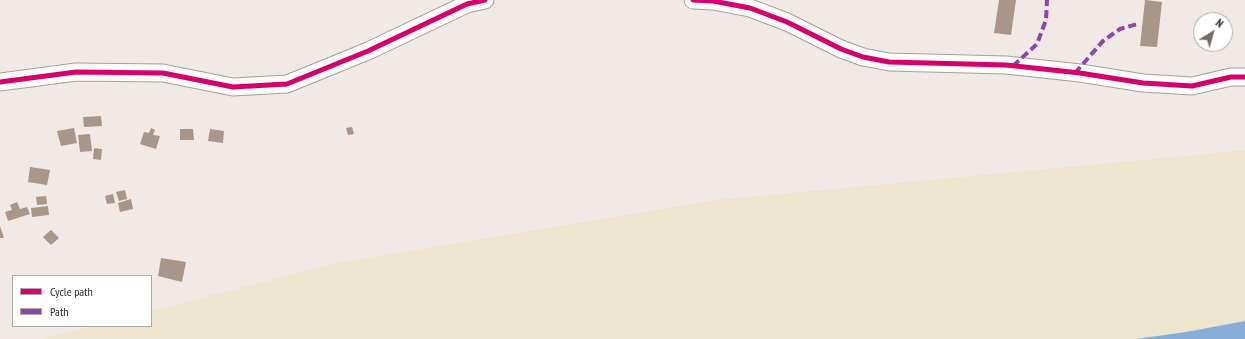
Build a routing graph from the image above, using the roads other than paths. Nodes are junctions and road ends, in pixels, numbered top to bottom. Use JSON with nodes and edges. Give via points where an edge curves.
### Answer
{"nodes":[{"id":1,"x":485,"y":0,"type":"edge"},
{"id":2,"x":693,"y":0,"type":"edge"},
{"id":3,"x":1245,"y":77,"type":"edge"},
{"id":4,"x":0,"y":82,"type":"edge"}],
"edges":[{"from":1,"to":4,"type":"street","via":[[467,4],[368,51],[287,84],[233,87],[162,73],[76,72]]},
{"from":2,"to":3,"type":"street","via":[[750,8],[787,22],[841,49],[889,62],[1006,64],[1143,83],[1192,86],[1232,77]]}]}
